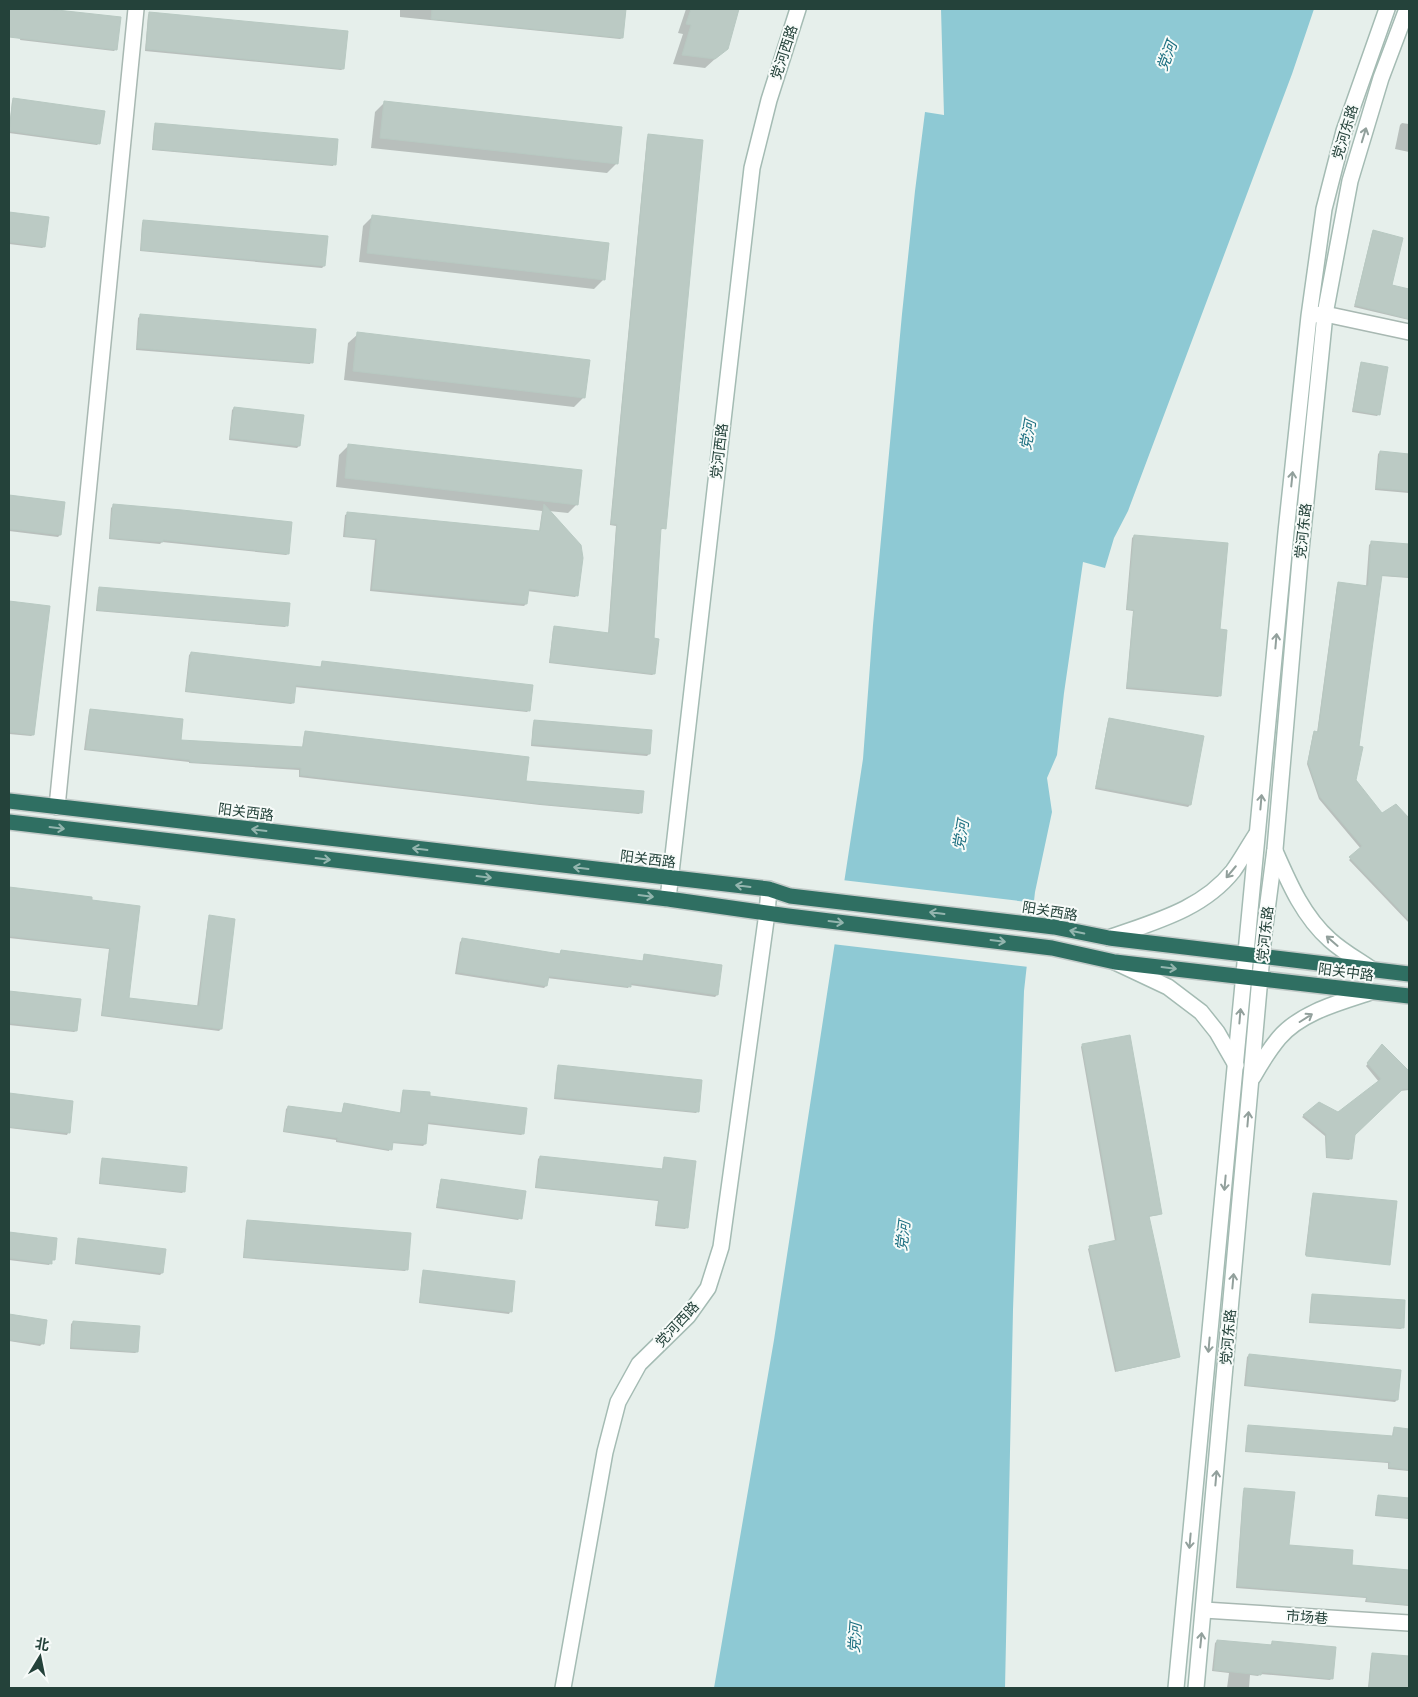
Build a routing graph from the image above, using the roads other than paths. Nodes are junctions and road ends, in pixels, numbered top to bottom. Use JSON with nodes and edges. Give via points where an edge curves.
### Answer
{"nodes":[{"id":1,"x":136,"y":9,"type":"edge"},
{"id":2,"x":798,"y":9,"type":"edge"},
{"id":3,"x":1387,"y":9,"type":"edge"},
{"id":4,"x":1407,"y":9,"type":"edge"},
{"id":5,"x":1325,"y":314,"type":"junction"},
{"id":6,"x":1309,"y":316,"type":"junction"},
{"id":7,"x":1409,"y":332,"type":"edge"},
{"id":8,"x":9,"y":801,"type":"edge"},
{"id":9,"x":57,"y":807,"type":"junction"},
{"id":10,"x":9,"y":822,"type":"edge"},
{"id":11,"x":1258,"y":832,"type":"junction"},
{"id":12,"x":1275,"y":849,"type":"junction"},
{"id":13,"x":670,"y":878,"type":"junction"},
{"id":14,"x":769,"y":889,"type":"junction"},
{"id":15,"x":668,"y":899,"type":"junction"},
{"id":16,"x":767,"y":913,"type":"junction"},
{"id":17,"x":1109,"y":938,"type":"junction"},
{"id":18,"x":1246,"y":954,"type":"junction"},
{"id":19,"x":1262,"y":956,"type":"junction"},
{"id":20,"x":1282,"y":959,"type":"joint"},
{"id":21,"x":1115,"y":962,"type":"junction"},
{"id":22,"x":1371,"y":969,"type":"junction"},
{"id":23,"x":1409,"y":974,"type":"edge"},
{"id":24,"x":1244,"y":977,"type":"junction"},
{"id":25,"x":1260,"y":979,"type":"junction"},
{"id":26,"x":1372,"y":992,"type":"junction"},
{"id":27,"x":1409,"y":996,"type":"edge"},
{"id":28,"x":1236,"y":1065,"type":"junction"},
{"id":29,"x":1251,"y":1080,"type":"junction"},
{"id":30,"x":1204,"y":1610,"type":"junction"},
{"id":31,"x":1409,"y":1623,"type":"edge"},
{"id":32,"x":564,"y":1688,"type":"edge"},
{"id":33,"x":1176,"y":1688,"type":"edge"},
{"id":34,"x":1196,"y":1688,"type":"edge"}],
"edges":[{"from":1,"to":9,"type":"main road"},
{"from":2,"to":13,"type":"main road","name":"党河西路","via":[[768,100],[752,168]]},
{"from":3,"to":6,"type":"main road","name":"党河东路","via":[[1344,130],[1324,209]]},
{"from":5,"to":4,"type":"main road","name":"党河东路","one_way":true,"via":[[1350,182],[1381,78]]},
{"from":5,"to":6,"type":"main road"},
{"from":5,"to":7,"type":"main road"},
{"from":5,"to":12,"type":"main road","name":"党河东路"},
{"from":11,"to":6,"type":"main road","name":"党河东路","one_way":true},
{"from":8,"to":9,"type":"highway","name":"阳关西路"},
{"from":13,"to":9,"type":"highway","name":"阳关西路","one_way":true},
{"from":10,"to":15,"type":"highway","one_way":true},
{"from":11,"to":17,"type":"main road","one_way":true,"via":[[1233,871],[1205,898],[1179,913]]},
{"from":11,"to":18,"type":"main road","name":"党河东路"},
{"from":12,"to":19,"type":"main road","name":"党河东路"},
{"from":22,"to":12,"type":"main road","one_way":true,"via":[[1330,940],[1310,918],[1292,891]]},
{"from":14,"to":13,"type":"highway","name":"阳关西路","one_way":true},
{"from":13,"to":15,"type":"main road","name":"党河西路"},
{"from":14,"to":16,"type":"main road","name":"党河西路"},
{"from":17,"to":14,"type":"highway","name":"阳关西路","one_way":true,"via":[[1054,927],[790,896]]},
{"from":15,"to":16,"type":"highway"},
{"from":16,"to":21,"type":"highway","one_way":true,"via":[[1052,948]]},
{"from":16,"to":32,"type":"main road","name":"党河西路","via":[[721,1247],[708,1288],[688,1316],[639,1364],[618,1402],[605,1452]]},
{"from":17,"to":18,"type":"highway","name":"阳关西路"},
{"from":18,"to":19,"type":"highway","name":"阳关西路"},
{"from":18,"to":24,"type":"main road","name":"党河东路"},
{"from":19,"to":20,"type":"highway","name":"阳关西路"},
{"from":19,"to":25,"type":"main road","name":"党河东路"},
{"from":20,"to":22,"type":"highway","name":"阳关中路"},
{"from":21,"to":24,"type":"highway","one_way":true},
{"from":21,"to":28,"type":"main road","via":[[1168,988],[1200,1012],[1217,1032]]},
{"from":22,"to":23,"type":"highway","name":"阳关中路"},
{"from":24,"to":25,"type":"highway"},
{"from":28,"to":24,"type":"main road","name":"党河东路","one_way":true},
{"from":25,"to":26,"type":"highway","name":"阳关中路"},
{"from":25,"to":29,"type":"main road","name":"党河东路"},
{"from":26,"to":27,"type":"highway","name":"阳关中路"},
{"from":29,"to":26,"type":"main road","one_way":true,"via":[[1281,1037],[1297,1024],[1319,1010]]},
{"from":28,"to":33,"type":"main road","name":"党河东路","one_way":true},
{"from":30,"to":29,"type":"main road","name":"党河东路","one_way":true},
{"from":30,"to":31,"type":"main road","name":"市场巷"},
{"from":34,"to":30,"type":"main road","name":"党河东路","one_way":true}]}
